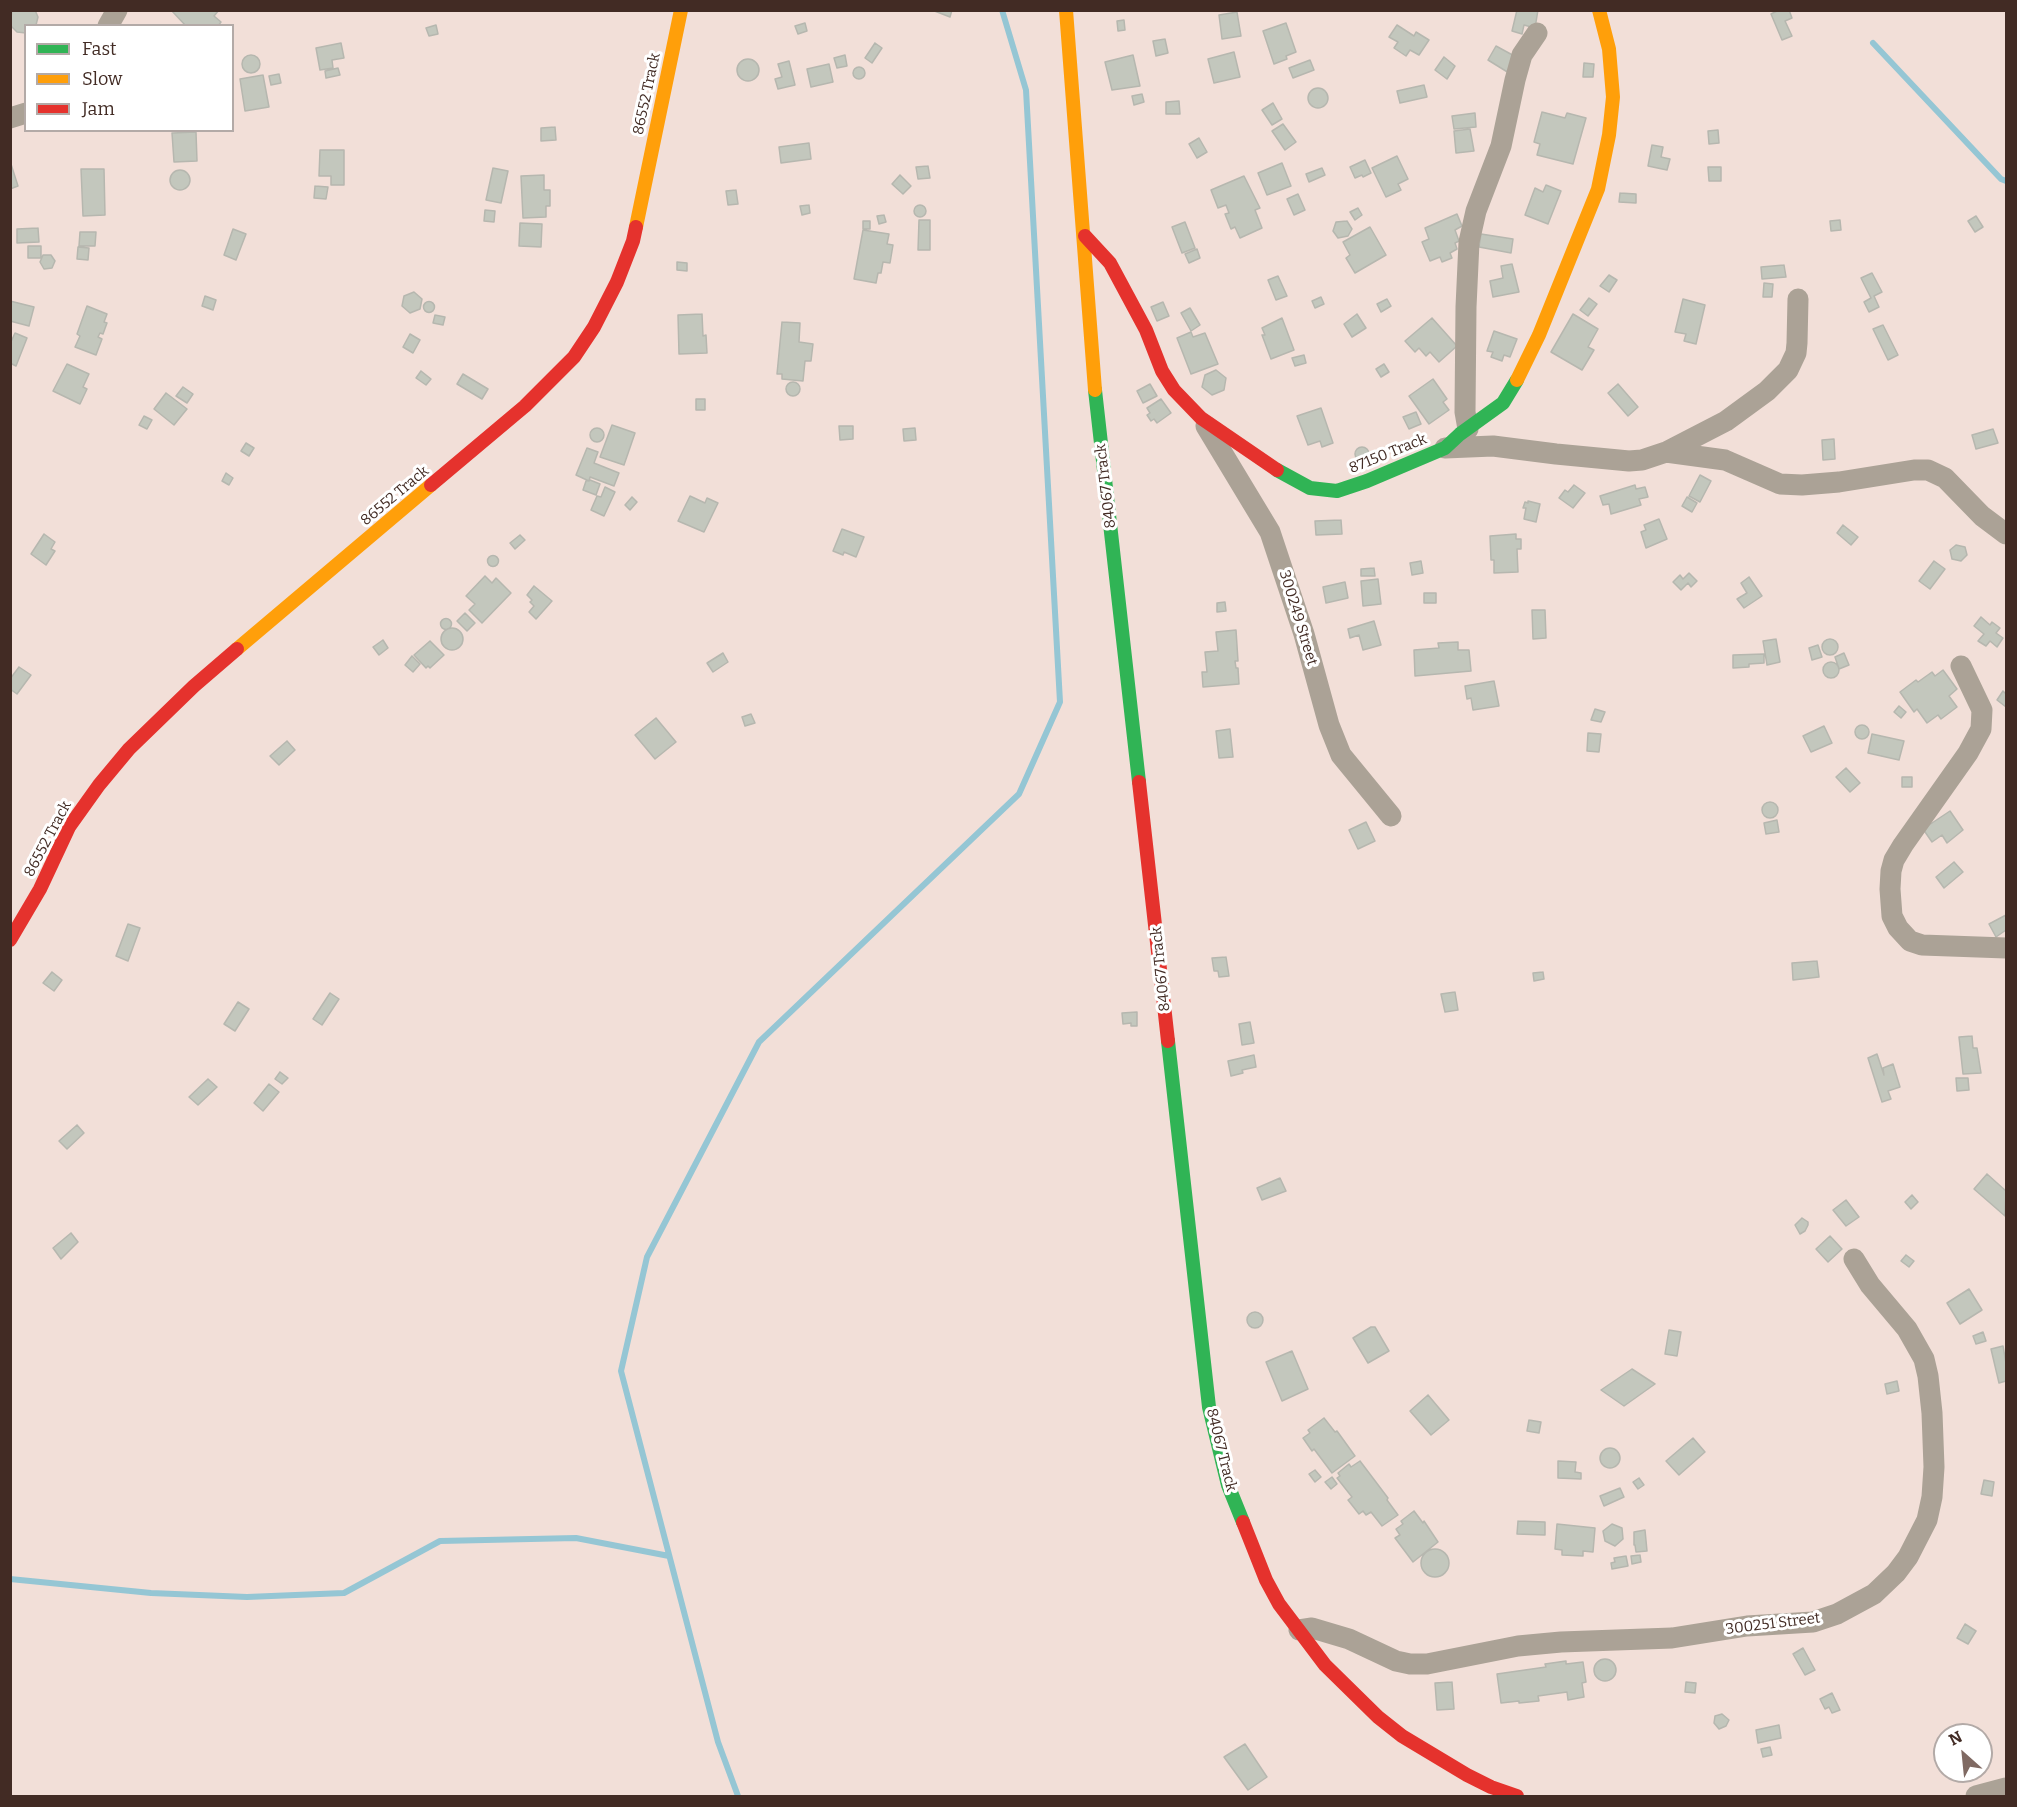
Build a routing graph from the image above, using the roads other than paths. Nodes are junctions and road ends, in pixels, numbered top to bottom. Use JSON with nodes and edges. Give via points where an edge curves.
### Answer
{"nodes":[{"id":1,"x":117,"y":10,"type":"edge"},
{"id":2,"x":681,"y":10,"type":"edge"},
{"id":3,"x":1066,"y":10,"type":"edge"},
{"id":4,"x":1599,"y":10,"type":"edge"},
{"id":5,"x":109,"y":24,"type":"edge"},
{"id":6,"x":1537,"y":33,"type":"dead end"},
{"id":7,"x":1085,"y":236,"type":"junction"},
{"id":8,"x":1798,"y":299,"type":"dead end"},
{"id":9,"x":1201,"y":418,"type":"junction"},
{"id":10,"x":1468,"y":429,"type":"junction"},
{"id":11,"x":1445,"y":448,"type":"junction"},
{"id":12,"x":1666,"y":452,"type":"junction"},
{"id":13,"x":2007,"y":534,"type":"edge"},
{"id":14,"x":1961,"y":666,"type":"dead end"},
{"id":15,"x":1391,"y":816,"type":"dead end"},
{"id":16,"x":10,"y":940,"type":"edge"},
{"id":17,"x":2007,"y":948,"type":"edge"},
{"id":18,"x":1854,"y":1259,"type":"dead end"},
{"id":19,"x":1299,"y":1630,"type":"junction"},
{"id":20,"x":2007,"y":1788,"type":"edge"},
{"id":21,"x":1517,"y":1797,"type":"edge"},
{"id":22,"x":1976,"y":1797,"type":"edge"}],
"edges":[{"from":1,"to":5,"type":"street"},
{"from":2,"to":16,"type":"street","name":"86552 Track","via":[[633,241],[617,282],[574,357],[517,413],[194,686],[129,749],[69,827],[40,890]]},
{"from":3,"to":7,"type":"street","name":"84067 Track"},
{"from":4,"to":10,"type":"street","name":"87150 Track","via":[[1609,49],[1613,98],[1598,189],[1518,380],[1503,402]]},
{"from":6,"to":10,"type":"street","via":[[1522,55],[1501,146],[1469,242]]},
{"from":7,"to":9,"type":"street","name":"87150 Track","via":[[1110,263],[1128,293],[1174,390]]},
{"from":7,"to":19,"type":"street","name":"84067 Track","via":[[1095,387],[1209,1407],[1228,1485],[1253,1552],[1275,1596]]},
{"from":8,"to":12,"type":"street","via":[[1796,352],[1788,370],[1726,421]]},
{"from":9,"to":11,"type":"street","name":"87150 Track","via":[[1287,477],[1323,491],[1350,488]]},
{"from":9,"to":15,"type":"street","name":"300249 Street","via":[[1270,532],[1341,755]]},
{"from":10,"to":11,"type":"street","name":"87150 Track"},
{"from":11,"to":12,"type":"street","via":[[1493,446],[1629,461]]},
{"from":12,"to":13,"type":"street","via":[[1725,460],[1780,484],[1839,482],[1928,470],[1945,478],[1982,516]]},
{"from":14,"to":17,"type":"street","via":[[1982,710],[1981,729],[1894,860],[1892,916],[1910,941],[1922,945]]},
{"from":18,"to":19,"type":"street","name":"300251 Street","via":[[1907,1329],[1924,1359],[1932,1413],[1934,1467],[1927,1520],[1908,1557],[1874,1594],[1838,1614],[1813,1622],[1747,1626],[1672,1638],[1518,1646],[1427,1664],[1396,1660],[1312,1628]]},
{"from":19,"to":21,"type":"street","name":"84067 Track","via":[[1325,1665],[1378,1718],[1475,1779]]},
{"from":20,"to":22,"type":"street"}]}
